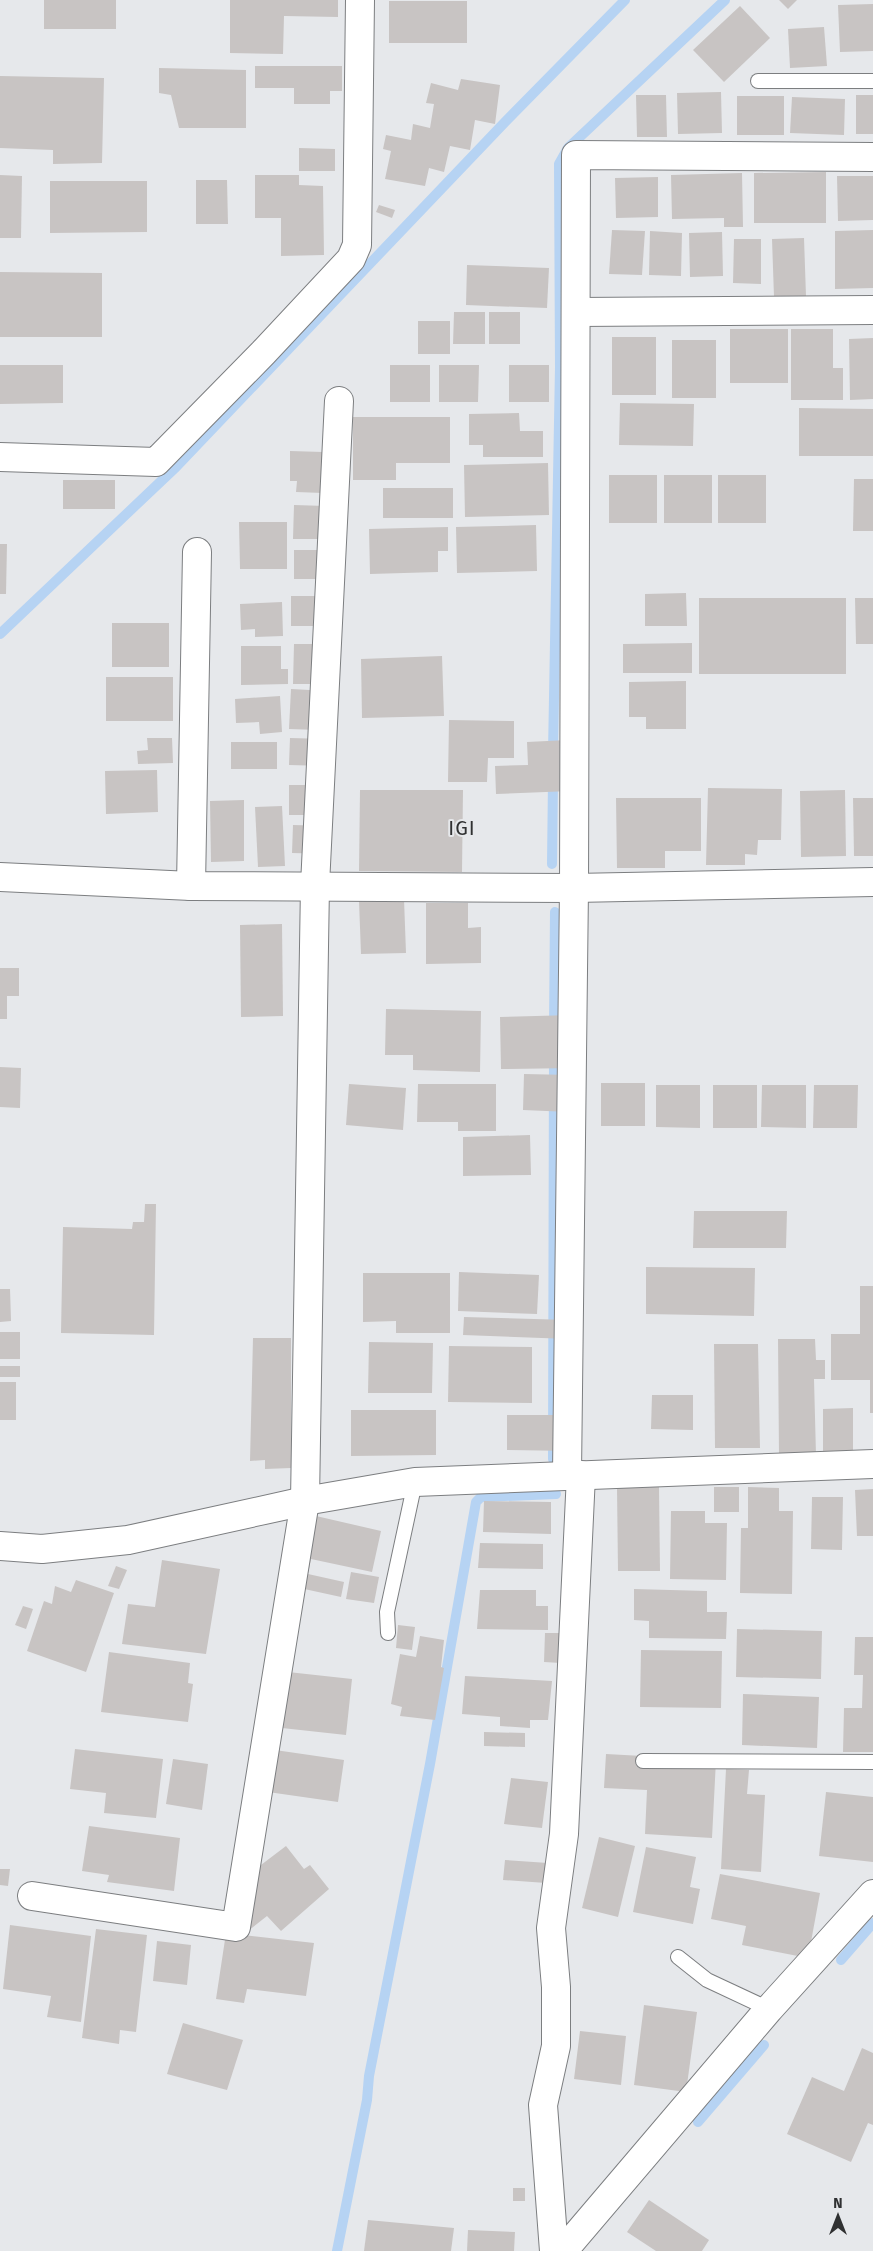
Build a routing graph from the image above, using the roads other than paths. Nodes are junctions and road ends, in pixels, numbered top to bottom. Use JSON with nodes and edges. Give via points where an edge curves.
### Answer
{"nodes":[{"id":1,"x":360,"y":0,"type":"edge"},
{"id":2,"x":758,"y":81,"type":"dead end"},
{"id":3,"x":873,"y":81,"type":"edge"},
{"id":4,"x":873,"y":157,"type":"edge"},
{"id":5,"x":873,"y":310,"type":"edge"},
{"id":6,"x":576,"y":312,"type":"junction"},
{"id":7,"x":339,"y":401,"type":"dead end"},
{"id":8,"x":0,"y":457,"type":"edge"},
{"id":9,"x":197,"y":552,"type":"dead end"},
{"id":10,"x":0,"y":877,"type":"edge"},
{"id":11,"x":873,"y":882,"type":"edge"},
{"id":12,"x":315,"y":885,"type":"junction"},
{"id":13,"x":191,"y":886,"type":"junction"},
{"id":14,"x":574,"y":888,"type":"junction"},
{"id":15,"x":873,"y":1464,"type":"edge"},
{"id":16,"x":574,"y":1475,"type":"junction"},
{"id":17,"x":415,"y":1482,"type":"junction"},
{"id":18,"x":305,"y":1501,"type":"junction"},
{"id":19,"x":0,"y":1546,"type":"edge"},
{"id":20,"x":388,"y":1634,"type":"dead end"},
{"id":21,"x":643,"y":1761,"type":"dead end"},
{"id":22,"x":873,"y":1762,"type":"edge"},
{"id":23,"x":873,"y":1894,"type":"edge"},
{"id":24,"x":32,"y":1896,"type":"dead end"},
{"id":25,"x":678,"y":1957,"type":"dead end"},
{"id":26,"x":769,"y":2009,"type":"junction"},
{"id":27,"x":554,"y":2251,"type":"edge"},
{"id":28,"x":563,"y":2251,"type":"edge"}],
"edges":[{"from":1,"to":8,"type":"street","via":[[357,245],[351,259],[156,462]]},
{"from":2,"to":3,"type":"lane"},
{"from":4,"to":6,"type":"street","via":[[576,155]]},
{"from":5,"to":6,"type":"street"},
{"from":6,"to":14,"type":"street"},
{"from":7,"to":12,"type":"street"},
{"from":9,"to":13,"type":"street"},
{"from":10,"to":13,"type":"street"},
{"from":11,"to":14,"type":"street"},
{"from":12,"to":13,"type":"street"},
{"from":12,"to":14,"type":"street"},
{"from":12,"to":18,"type":"street"},
{"from":14,"to":16,"type":"street"},
{"from":15,"to":16,"type":"street"},
{"from":16,"to":17,"type":"street"},
{"from":16,"to":27,"type":"street","via":[[564,1834],[551,1928],[556,2046],[543,2106]]},
{"from":17,"to":18,"type":"street"},
{"from":17,"to":20,"type":"lane","via":[[387,1612]]},
{"from":18,"to":19,"type":"street","via":[[128,1540],[42,1549]]},
{"from":18,"to":24,"type":"street","via":[[236,1927]]},
{"from":21,"to":22,"type":"lane"},
{"from":23,"to":26,"type":"street"},
{"from":25,"to":26,"type":"lane","via":[[707,1980]]},
{"from":26,"to":28,"type":"street"}]}
